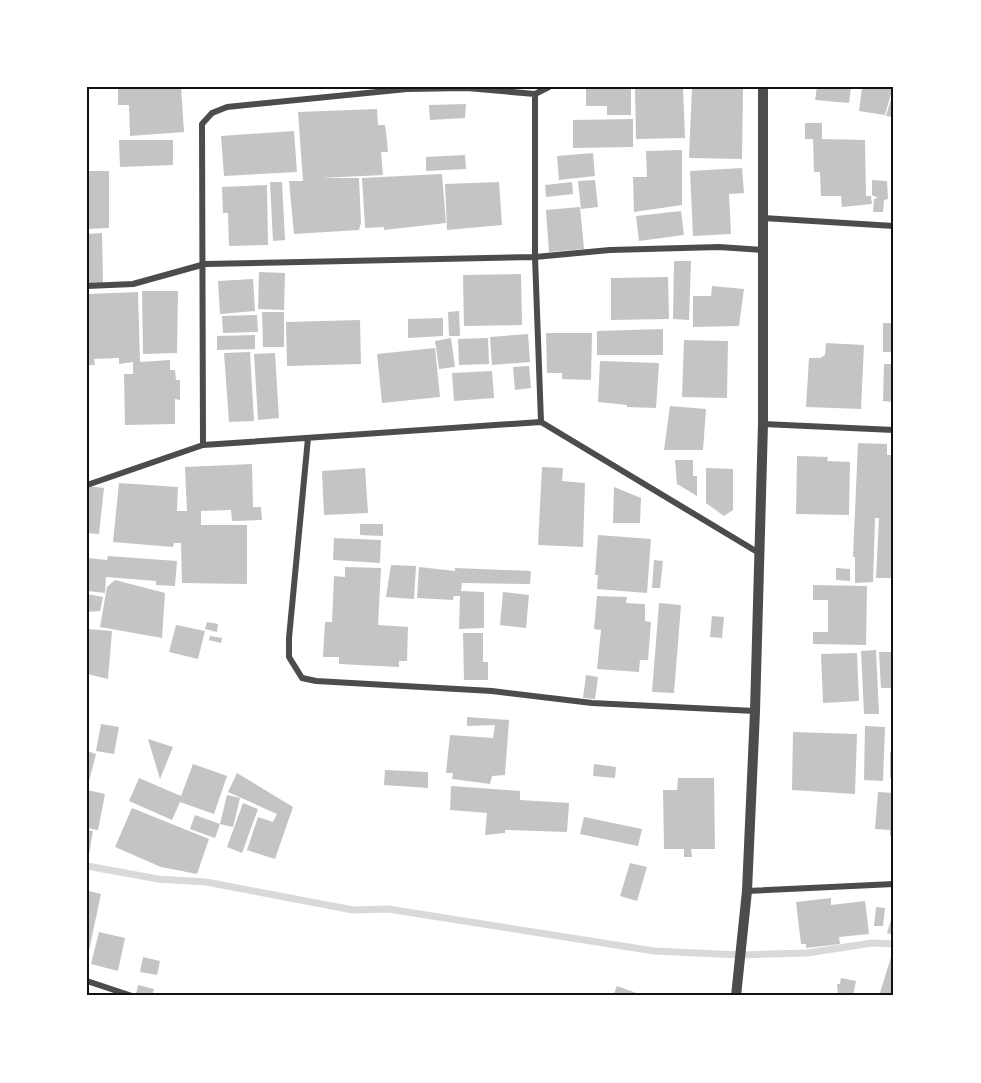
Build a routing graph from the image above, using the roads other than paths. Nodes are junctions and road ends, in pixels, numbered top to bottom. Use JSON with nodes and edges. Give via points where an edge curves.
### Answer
{"nodes":[{"id":1,"x":549,"y":87,"type":"edge"},
{"id":2,"x":763,"y":87,"type":"edge"},
{"id":3,"x":535,"y":94,"type":"junction"},
{"id":4,"x":763,"y":218,"type":"junction"},
{"id":5,"x":894,"y":226,"type":"edge"},
{"id":6,"x":763,"y":250,"type":"junction"},
{"id":7,"x":535,"y":257,"type":"junction"},
{"id":8,"x":205,"y":264,"type":"junction"},
{"id":9,"x":87,"y":286,"type":"edge"},
{"id":10,"x":541,"y":422,"type":"junction"},
{"id":11,"x":763,"y":424,"type":"junction"},
{"id":12,"x":894,"y":430,"type":"edge"},
{"id":13,"x":308,"y":438,"type":"junction"},
{"id":14,"x":203,"y":445,"type":"junction"},
{"id":15,"x":87,"y":485,"type":"edge"},
{"id":16,"x":759,"y":553,"type":"junction"},
{"id":17,"x":755,"y":711,"type":"junction"},
{"id":18,"x":894,"y":884,"type":"edge"},
{"id":19,"x":747,"y":891,"type":"junction"},
{"id":20,"x":87,"y":981,"type":"edge"},
{"id":21,"x":132,"y":996,"type":"edge"},
{"id":22,"x":736,"y":996,"type":"edge"}],
"edges":[{"from":1,"to":3,"type":"street"},
{"from":2,"to":4,"type":"street"},
{"from":3,"to":7,"type":"street"},
{"from":3,"to":8,"type":"street","via":[[467,88],[407,89],[227,107],[212,113],[202,124]]},
{"from":4,"to":5,"type":"street"},
{"from":4,"to":6,"type":"street"},
{"from":6,"to":7,"type":"street","via":[[610,250]]},
{"from":6,"to":11,"type":"street"},
{"from":7,"to":8,"type":"street"},
{"from":7,"to":10,"type":"street"},
{"from":8,"to":9,"type":"street","via":[[133,284]]},
{"from":8,"to":14,"type":"street"},
{"from":10,"to":13,"type":"street"},
{"from":10,"to":16,"type":"street"},
{"from":11,"to":12,"type":"street"},
{"from":11,"to":16,"type":"street"},
{"from":13,"to":14,"type":"street"},
{"from":13,"to":17,"type":"street","via":[[289,638],[289,657],[302,678],[492,691],[592,703]]},
{"from":14,"to":15,"type":"street"},
{"from":16,"to":17,"type":"street"},
{"from":17,"to":19,"type":"street"},
{"from":18,"to":19,"type":"street"},
{"from":19,"to":22,"type":"street"},
{"from":20,"to":21,"type":"street"}]}
